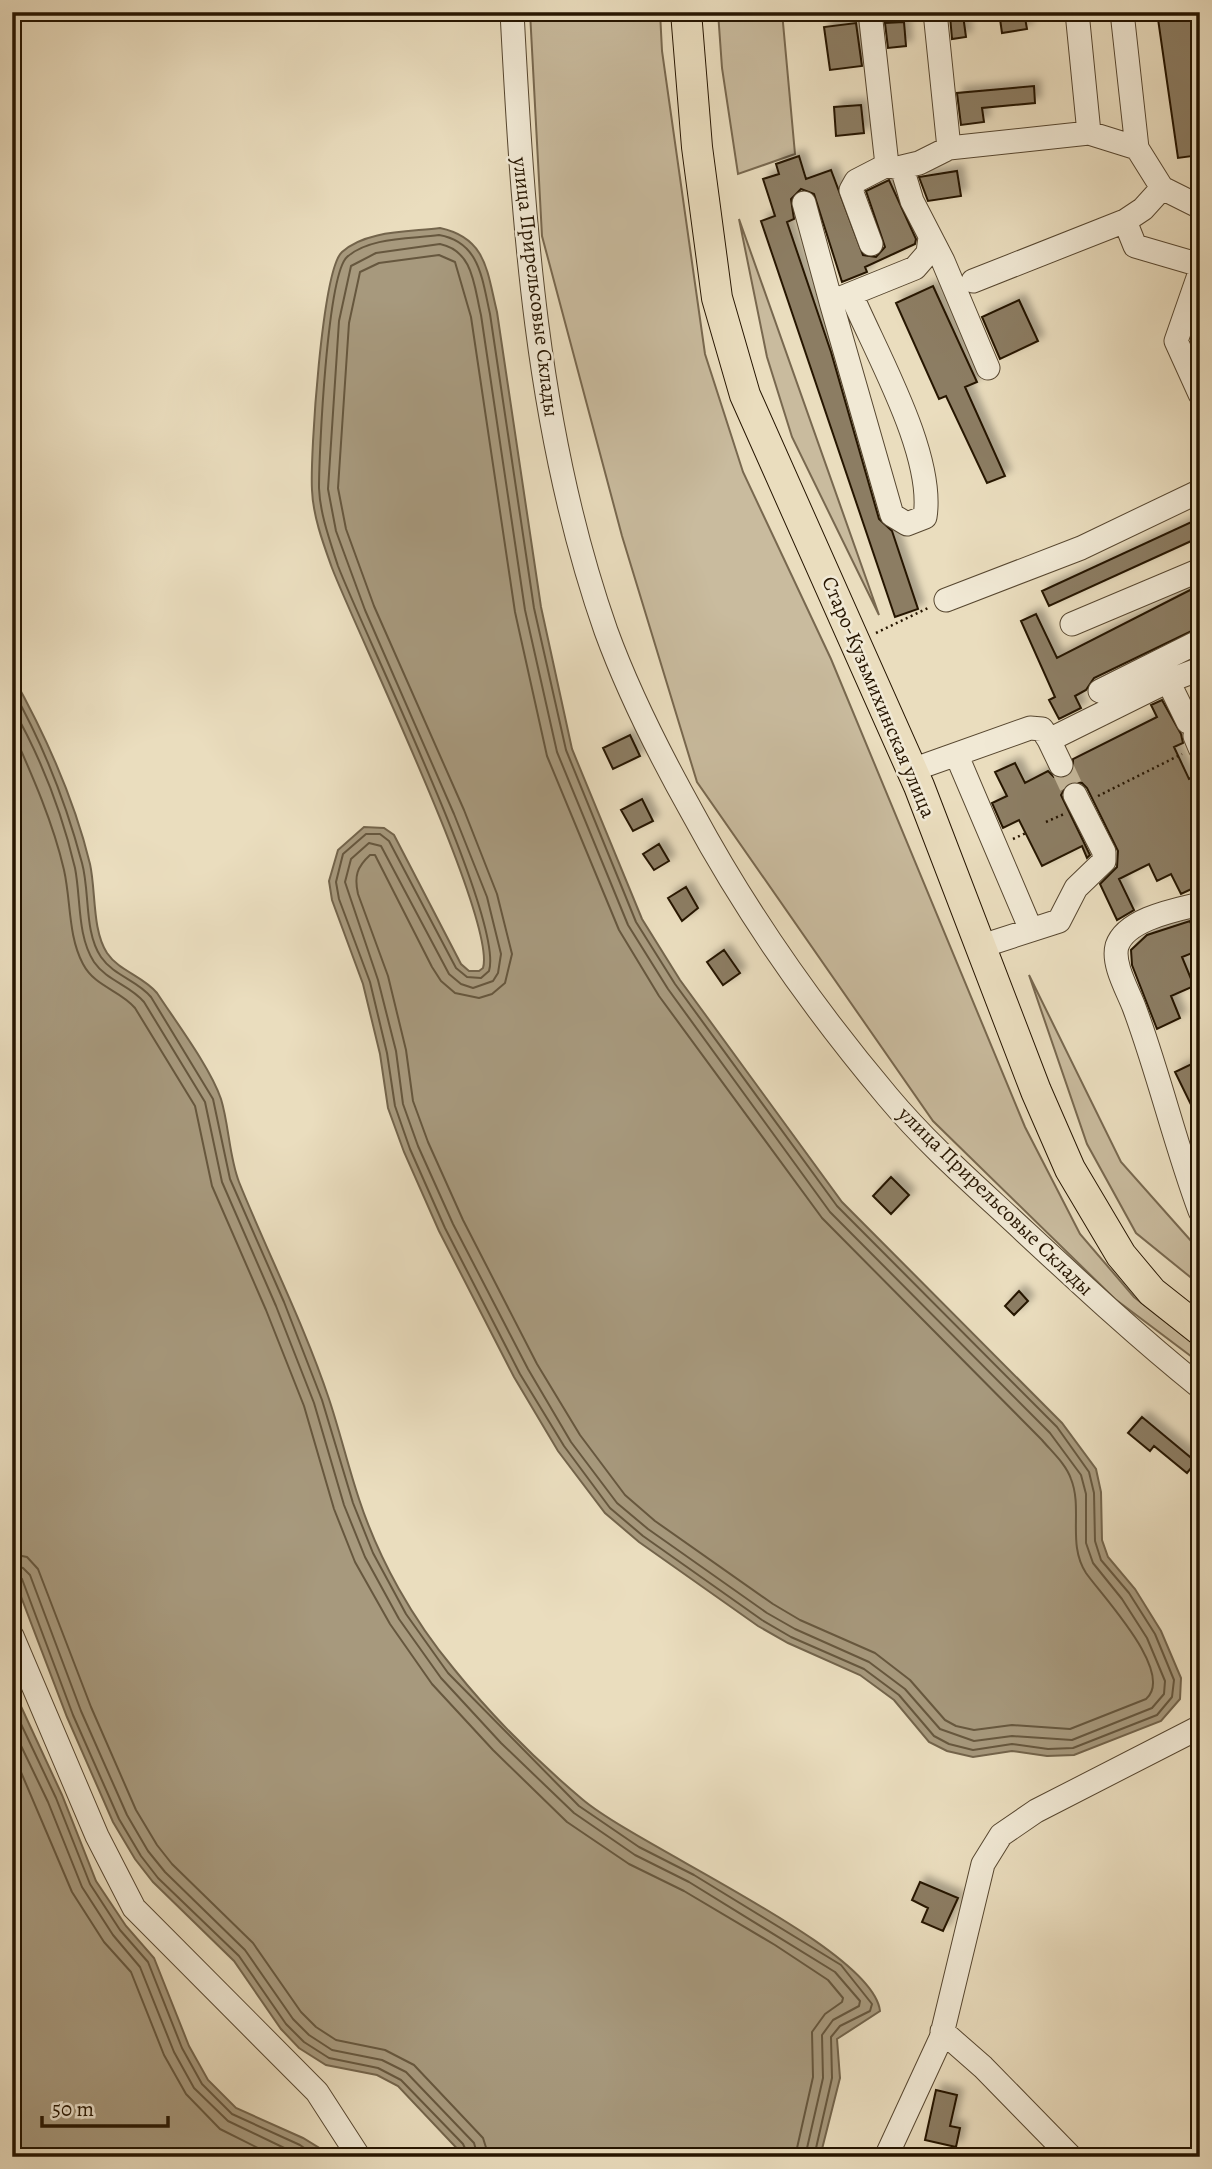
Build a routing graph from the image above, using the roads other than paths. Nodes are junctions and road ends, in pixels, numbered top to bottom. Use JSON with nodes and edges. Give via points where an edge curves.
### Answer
{"nodes":[{"id":1,"x":512,"y":12,"type":"edge"},
{"id":2,"x":686,"y":12,"type":"edge"},
{"id":3,"x":870,"y":12,"type":"edge"},
{"id":4,"x":935,"y":12,"type":"edge"},
{"id":5,"x":1077,"y":12,"type":"edge"},
{"id":6,"x":1122,"y":12,"type":"edge"},
{"id":7,"x":1089,"y":133,"type":"junction"},
{"id":8,"x":1137,"y":148,"type":"junction"},
{"id":9,"x":949,"y":149,"type":"junction"},
{"id":10,"x":895,"y":166,"type":"junction"},
{"id":11,"x":1162,"y":188,"type":"junction"},
{"id":12,"x":804,"y":203,"type":"dead end"},
{"id":13,"x":1200,"y":207,"type":"edge"},
{"id":14,"x":1125,"y":221,"type":"junction"},
{"id":15,"x":930,"y":237,"type":"junction"},
{"id":16,"x":871,"y":244,"type":"dead end"},
{"id":17,"x":1200,"y":265,"type":"edge"},
{"id":18,"x":1200,"y":272,"type":"edge"},
{"id":19,"x":973,"y":281,"type":"dead end"},
{"id":20,"x":841,"y":298,"type":"junction"},
{"id":21,"x":988,"y":368,"type":"dead end"},
{"id":22,"x":1200,"y":394,"type":"edge"},
{"id":23,"x":1200,"y":491,"type":"edge"},
{"id":24,"x":1200,"y":570,"type":"edge"},
{"id":25,"x":946,"y":600,"type":"road end"},
{"id":26,"x":1072,"y":624,"type":"dead end"},
{"id":27,"x":1200,"y":641,"type":"edge"},
{"id":28,"x":1200,"y":669,"type":"edge"},
{"id":29,"x":1168,"y":681,"type":"junction"},
{"id":30,"x":1100,"y":691,"type":"dead end"},
{"id":31,"x":1192,"y":739,"type":"edge"},
{"id":32,"x":1049,"y":740,"type":"junction"},
{"id":33,"x":957,"y":756,"type":"junction"},
{"id":34,"x":1061,"y":765,"type":"tunnel mouth"},
{"id":35,"x":912,"y":770,"type":"junction"},
{"id":36,"x":1078,"y":800,"type":"tunnel mouth"},
{"id":37,"x":1200,"y":904,"type":"edge"},
{"id":38,"x":1031,"y":930,"type":"junction"},
{"id":39,"x":982,"y":946,"type":"junction"},
{"id":40,"x":1200,"y":1210,"type":"edge"},
{"id":41,"x":1200,"y":1330,"type":"edge"},
{"id":42,"x":1200,"y":1387,"type":"edge"},
{"id":43,"x":12,"y":1636,"type":"edge"},
{"id":44,"x":1200,"y":1727,"type":"edge"},
{"id":45,"x":942,"y":2031,"type":"junction"},
{"id":46,"x":359,"y":2157,"type":"edge"},
{"id":47,"x":886,"y":2157,"type":"edge"},
{"id":48,"x":1071,"y":2157,"type":"edge"}],
"edges":[{"from":1,"to":42,"type":"street","name":"улица Прирельсовые Склады","via":[[521,192],[544,384],[578,536],[602,616],[645,728],[746,907],[890,1100],[943,1156],[1144,1342]]},
{"from":2,"to":35,"type":"main road","name":"Старо-Кузьмихинская улица","via":[[704,206],[724,331],[745,395]]},
{"from":3,"to":10,"type":"street"},
{"from":4,"to":9,"type":"street"},
{"from":5,"to":7,"type":"street"},
{"from":6,"to":8,"type":"street"},
{"from":7,"to":8,"type":"street"},
{"from":7,"to":9,"type":"street"},
{"from":8,"to":11,"type":"street"},
{"from":9,"to":10,"type":"street","via":[[919,163]]},
{"from":10,"to":15,"type":"street"},
{"from":10,"to":16,"type":"street","via":[[856,181],[851,190]]},
{"from":11,"to":13,"type":"street"},
{"from":11,"to":14,"type":"street"},
{"from":12,"to":20,"type":"street"},
{"from":14,"to":17,"type":"street","via":[[1135,246]]},
{"from":14,"to":19,"type":"street"},
{"from":15,"to":20,"type":"street","via":[[928,253],[915,268]]},
{"from":15,"to":21,"type":"street"},
{"from":18,"to":22,"type":"street","via":[[1177,341]]},
{"from":20,"to":20,"type":"street","via":[[892,515],[907,524],[916,523],[925,517],[927,505],[924,466]]},
{"from":23,"to":25,"type":"street","via":[[1081,548]]},
{"from":24,"to":26,"type":"street"},
{"from":27,"to":30,"type":"street"},
{"from":28,"to":29,"type":"street"},
{"from":29,"to":31,"type":"street"},
{"from":29,"to":32,"type":"street"},
{"from":32,"to":33,"type":"street","via":[[1042,729],[1030,728]]},
{"from":32,"to":34,"type":"street"},
{"from":33,"to":35,"type":"street"},
{"from":33,"to":38,"type":"street"},
{"from":35,"to":39,"type":"main road","name":"Старо-Кузьмихинская улица"},
{"from":36,"to":38,"type":"street","via":[[1104,852],[1104,861],[1076,888],[1059,920]]},
{"from":37,"to":40,"type":"street","via":[[1141,923],[1116,947],[1118,967]]},
{"from":38,"to":39,"type":"street"},
{"from":39,"to":41,"type":"main road","name":"Старо-Кузьмихинская улица","via":[[1042,1104],[1087,1202],[1152,1292]]},
{"from":43,"to":46,"type":"street","via":[[97,1836],[134,1908],[317,2092]]},
{"from":44,"to":45,"type":"street","via":[[1036,1811],[1001,1835],[983,1864]]},
{"from":45,"to":47,"type":"street"},
{"from":45,"to":48,"type":"street"}]}
